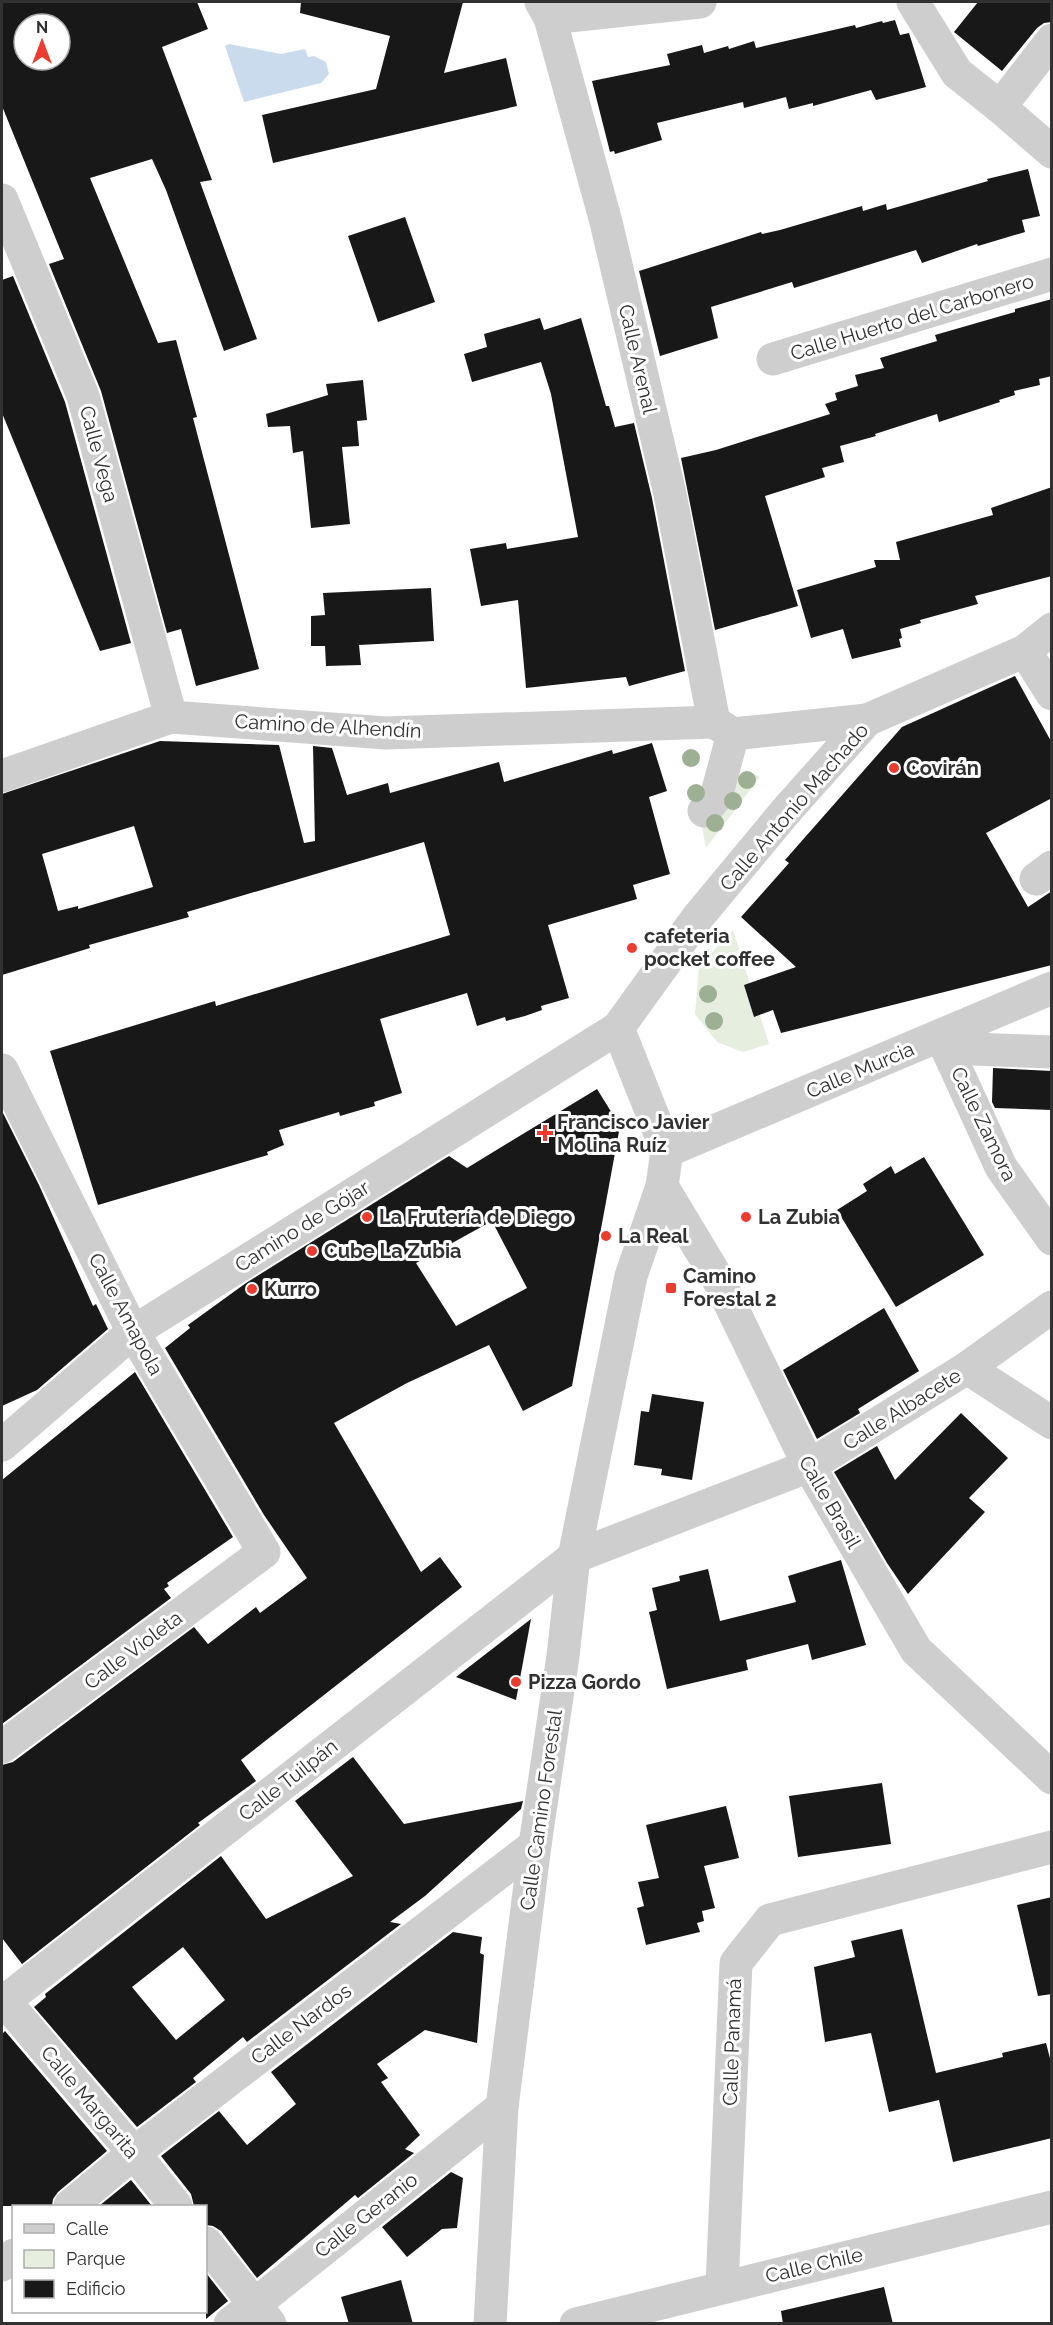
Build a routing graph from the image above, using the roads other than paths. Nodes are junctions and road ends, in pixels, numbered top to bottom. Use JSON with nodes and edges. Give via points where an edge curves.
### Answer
{"nodes":[{"id":1,"x":700,"y":2,"type":"edge"},
{"id":2,"x":913,"y":2,"type":"edge"},
{"id":3,"x":542,"y":6,"type":"edge"},
{"id":4,"x":1052,"y":40,"type":"edge"},
{"id":5,"x":1000,"y":107,"type":"junction"},
{"id":6,"x":1052,"y":152,"type":"edge"},
{"id":7,"x":2,"y":200,"type":"edge"},
{"id":8,"x":1052,"y":274,"type":"edge"},
{"id":9,"x":773,"y":359,"type":"dead end"},
{"id":10,"x":1052,"y":629,"type":"edge"},
{"id":11,"x":1025,"y":651,"type":"junction"},
{"id":12,"x":1052,"y":694,"type":"edge"},
{"id":13,"x":171,"y":717,"type":"junction"},
{"id":14,"x":867,"y":720,"type":"junction"},
{"id":15,"x":724,"y":728,"type":"junction"},
{"id":16,"x":2,"y":776,"type":"edge"},
{"id":17,"x":704,"y":811,"type":"dead end"},
{"id":18,"x":1052,"y":988,"type":"edge"},
{"id":19,"x":618,"y":1028,"type":"junction"},
{"id":20,"x":944,"y":1042,"type":"junction"},
{"id":21,"x":1052,"y":1052,"type":"edge"},
{"id":22,"x":2,"y":1070,"type":"edge"},
{"id":23,"x":667,"y":1151,"type":"junction"},
{"id":24,"x":662,"y":1186,"type":"junction"},
{"id":25,"x":1052,"y":1239,"type":"edge"},
{"id":26,"x":1052,"y":1306,"type":"edge"},
{"id":27,"x":132,"y":1332,"type":"junction"},
{"id":28,"x":968,"y":1368,"type":"junction"},
{"id":29,"x":1052,"y":1423,"type":"edge"},
{"id":30,"x":2,"y":1445,"type":"edge"},
{"id":31,"x":809,"y":1466,"type":"junction"},
{"id":32,"x":264,"y":1552,"type":"joint"},
{"id":33,"x":574,"y":1557,"type":"junction"},
{"id":34,"x":2,"y":1747,"type":"edge"},
{"id":35,"x":1052,"y":1778,"type":"edge"},
{"id":36,"x":535,"y":1845,"type":"junction"},
{"id":37,"x":1052,"y":1847,"type":"edge"},
{"id":38,"x":2,"y":2001,"type":"edge"},
{"id":39,"x":502,"y":2107,"type":"junction"},
{"id":40,"x":134,"y":2153,"type":"junction"},
{"id":41,"x":71,"y":2205,"type":"edge"},
{"id":42,"x":175,"y":2205,"type":"edge"},
{"id":43,"x":1052,"y":2208,"type":"edge"},
{"id":44,"x":207,"y":2245,"type":"edge"},
{"id":45,"x":722,"y":2287,"type":"junction"},
{"id":46,"x":251,"y":2317,"type":"edge"},
{"id":47,"x":490,"y":2324,"type":"edge"},
{"id":48,"x":576,"y":2324,"type":"edge"}],
"edges":[{"from":1,"to":3,"type":"street"},
{"from":2,"to":5,"type":"street","via":[[957,73]]},
{"from":3,"to":15,"type":"street","name":"Calle Arenal","via":[[606,222]]},
{"from":4,"to":5,"type":"street"},
{"from":5,"to":6,"type":"street"},
{"from":7,"to":13,"type":"street","name":"Calle Vega","via":[[83,396]]},
{"from":8,"to":9,"type":"street","name":"Calle Huerto del Carbonero"},
{"from":10,"to":11,"type":"street","name":"Calle Antonio Machado"},
{"from":11,"to":12,"type":"street"},
{"from":11,"to":14,"type":"street","name":"Calle Antonio Machado"},
{"from":13,"to":15,"type":"street","name":"Camino de Alhendín","via":[[386,733]]},
{"from":13,"to":16,"type":"street","name":"Camino de Alhendín"},
{"from":14,"to":15,"type":"street","name":"Camino de Alhendín"},
{"from":14,"to":19,"type":"street","name":"Calle Antonio Machado","via":[[698,918]]},
{"from":15,"to":17,"type":"street","via":[[716,796]]},
{"from":18,"to":20,"type":"street","name":"Calle Murcia"},
{"from":19,"to":23,"type":"street","name":"Calle Camino Forestal"},
{"from":19,"to":27,"type":"street","name":"Camino de Gójar"},
{"from":20,"to":21,"type":"street"},
{"from":20,"to":23,"type":"street","name":"Calle Murcia"},
{"from":20,"to":25,"type":"street","name":"Calle Zamora","via":[[1001,1167]]},
{"from":22,"to":27,"type":"street","name":"Calle Amapola"},
{"from":23,"to":24,"type":"street","name":"Calle Camino Forestal"},
{"from":24,"to":31,"type":"street","name":"Calle Brasil","via":[[718,1279]]},
{"from":24,"to":33,"type":"street","name":"Calle Camino Forestal","via":[[631,1276]]},
{"from":26,"to":28,"type":"street","name":"Calle Albacete"},
{"from":27,"to":30,"type":"street","name":"Camino de Gójar"},
{"from":27,"to":32,"type":"street","name":"Calle Amapola"},
{"from":28,"to":29,"type":"street"},
{"from":28,"to":31,"type":"street","name":"Calle Albacete"},
{"from":31,"to":33,"type":"street","name":"Calle Albacete"},
{"from":31,"to":35,"type":"street","name":"Calle Brasil","via":[[916,1650]]},
{"from":32,"to":34,"type":"street","name":"Calle Violeta"},
{"from":33,"to":36,"type":"street","name":"Calle Camino Forestal"},
{"from":33,"to":38,"type":"street","name":"Calle Tuilpán"},
{"from":36,"to":39,"type":"street","name":"Calle Camino Forestal"},
{"from":36,"to":40,"type":"street","name":"Calle Nardos"},
{"from":37,"to":45,"type":"street","name":"Calle Panamá","via":[[770,1920],[736,1963]]},
{"from":38,"to":40,"type":"street","name":"Calle Margarita"},
{"from":39,"to":46,"type":"street","name":"Calle Geranio"},
{"from":39,"to":47,"type":"street","name":"Calle Camino Forestal"},
{"from":40,"to":41,"type":"street","name":"Calle Nardos"},
{"from":40,"to":42,"type":"street","name":"Calle Margarita"},
{"from":43,"to":45,"type":"street","name":"Calle Chile"},
{"from":44,"to":46,"type":"street"},
{"from":45,"to":48,"type":"street","name":"Calle Chile"}]}
